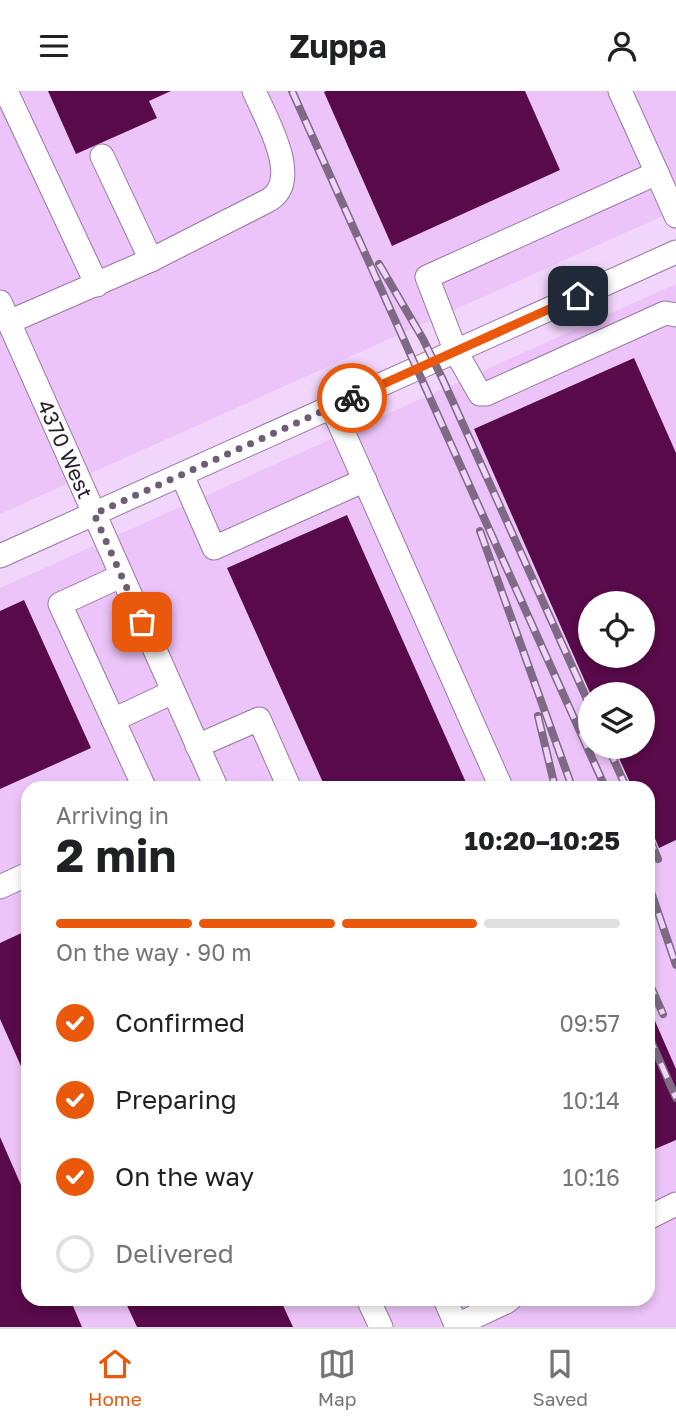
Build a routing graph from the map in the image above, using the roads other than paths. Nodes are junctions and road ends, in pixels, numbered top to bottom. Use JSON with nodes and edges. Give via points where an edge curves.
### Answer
{"nodes":[{"id":1,"x":6,"y":91,"type":"edge"},
{"id":2,"x":254,"y":91,"type":"edge"},
{"id":3,"x":620,"y":91,"type":"edge"},
{"id":4,"x":102,"y":156,"type":"dead end"},
{"id":5,"x":657,"y":173,"type":"junction"},
{"id":6,"x":676,"y":216,"type":"edge"},
{"id":7,"x":676,"y":252,"type":"edge"},
{"id":8,"x":151,"y":260,"type":"junction"},
{"id":9,"x":97,"y":285,"type":"junction"},
{"id":10,"x":4,"y":312,"type":"edge"},
{"id":11,"x":676,"y":315,"type":"edge"},
{"id":12,"x":456,"y":352,"type":"junction"},
{"id":13,"x":332,"y":407,"type":"junction"},
{"id":14,"x":182,"y":475,"type":"junction"},
{"id":15,"x":365,"y":480,"type":"junction"},
{"id":16,"x":94,"y":514,"type":"junction"},
{"id":17,"x":0,"y":556,"type":"edge"},
{"id":18,"x":121,"y":576,"type":"junction"},
{"id":19,"x":173,"y":692,"type":"junction"},
{"id":20,"x":113,"y":720,"type":"junction"},
{"id":21,"x":197,"y":746,"type":"junction"},
{"id":22,"x":141,"y":781,"type":"edge"},
{"id":23,"x":213,"y":781,"type":"edge"},
{"id":24,"x":286,"y":781,"type":"edge"},
{"id":25,"x":498,"y":781,"type":"edge"},
{"id":26,"x":21,"y":877,"type":"edge"},
{"id":27,"x":0,"y":887,"type":"edge"},
{"id":28,"x":676,"y":1204,"type":"edge"},
{"id":29,"x":655,"y":1214,"type":"edge"},
{"id":30,"x":371,"y":1306,"type":"edge"},
{"id":31,"x":448,"y":1306,"type":"edge"},
{"id":32,"x":498,"y":1306,"type":"edge"},
{"id":33,"x":457,"y":1326,"type":"edge"},
{"id":34,"x":381,"y":1327,"type":"edge"}],
"edges":[{"from":1,"to":9,"type":"street"},
{"from":2,"to":8,"type":"street","via":[[279,151],[283,174],[279,192]]},
{"from":3,"to":5,"type":"street"},
{"from":4,"to":8,"type":"street"},
{"from":5,"to":6,"type":"street"},
{"from":5,"to":12,"type":"street","via":[[427,278]]},
{"from":7,"to":12,"type":"street"},
{"from":8,"to":9,"type":"street"},
{"from":9,"to":10,"type":"street"},
{"from":10,"to":16,"type":"street","name":"4370 West"},
{"from":11,"to":12,"type":"street","via":[[665,313],[486,394],[477,391]]},
{"from":12,"to":13,"type":"street"},
{"from":13,"to":14,"type":"street"},
{"from":13,"to":15,"type":"street"},
{"from":14,"to":15,"type":"street","via":[[214,548]]},
{"from":14,"to":16,"type":"street"},
{"from":15,"to":25,"type":"street"},
{"from":16,"to":17,"type":"street"},
{"from":16,"to":18,"type":"street","name":"4370 West"},
{"from":18,"to":19,"type":"street","name":"4370 West"},
{"from":18,"to":20,"type":"street","via":[[60,604]]},
{"from":19,"to":20,"type":"street"},
{"from":19,"to":21,"type":"street","name":"4370 West"},
{"from":20,"to":22,"type":"street"},
{"from":21,"to":23,"type":"street","name":"4370 West"},
{"from":21,"to":24,"type":"street","via":[[259,719]]},
{"from":26,"to":27,"type":"street"},
{"from":28,"to":29,"type":"street"},
{"from":30,"to":34,"type":"street"},
{"from":31,"to":33,"type":"street"},
{"from":32,"to":33,"type":"street"}]}
